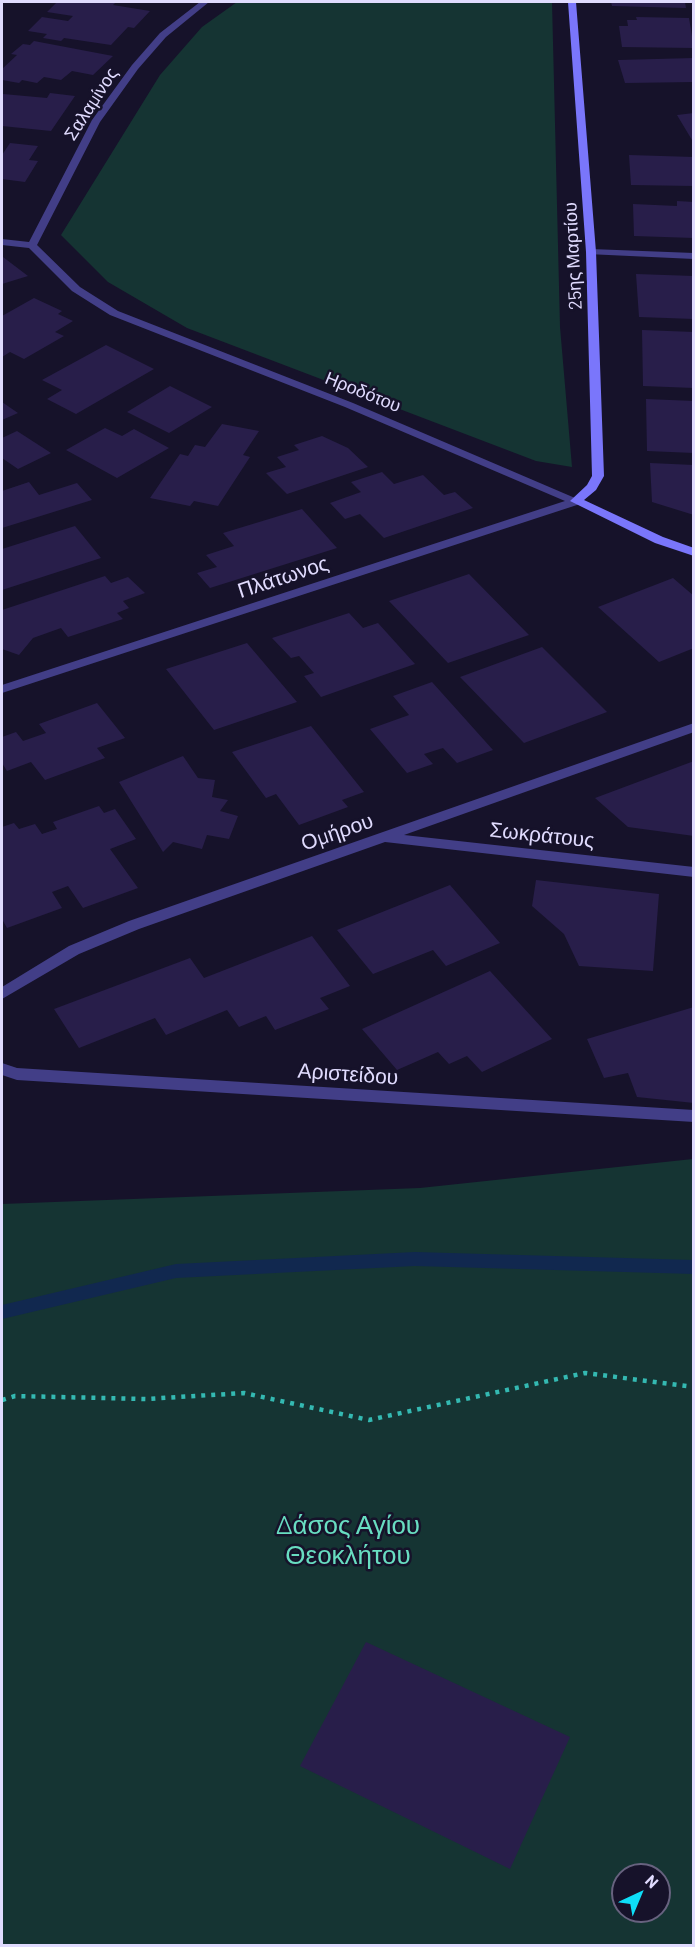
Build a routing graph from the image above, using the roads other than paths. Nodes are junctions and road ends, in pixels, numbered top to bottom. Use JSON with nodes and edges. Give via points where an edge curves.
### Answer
{"nodes":[{"id":1,"x":205,"y":2,"type":"edge"},
{"id":2,"x":572,"y":2,"type":"edge"},
{"id":3,"x":2,"y":242,"type":"edge"},
{"id":4,"x":32,"y":245,"type":"junction"},
{"id":5,"x":591,"y":252,"type":"junction"},
{"id":6,"x":693,"y":256,"type":"edge"},
{"id":7,"x":576,"y":501,"type":"junction"},
{"id":8,"x":693,"y":552,"type":"edge"},
{"id":9,"x":2,"y":689,"type":"edge"},
{"id":10,"x":693,"y":727,"type":"edge"},
{"id":11,"x":386,"y":837,"type":"junction"},
{"id":12,"x":693,"y":872,"type":"edge"},
{"id":13,"x":2,"y":994,"type":"edge"},
{"id":14,"x":2,"y":1069,"type":"edge"},
{"id":15,"x":693,"y":1116,"type":"edge"}],
"edges":[{"from":1,"to":4,"type":"street","name":"Σαλαμίνος","via":[[163,35],[95,122]]},
{"from":2,"to":5,"type":"street","name":"25ης Μαρτίου"},
{"from":3,"to":4,"type":"street"},
{"from":4,"to":7,"type":"street","name":"Ηροδότου","via":[[76,289],[114,314],[349,405]]},
{"from":5,"to":6,"type":"street"},
{"from":5,"to":7,"type":"street","name":"25ης Μαρτίου","via":[[598,476]]},
{"from":7,"to":8,"type":"street","name":"Ηροδότου"},
{"from":7,"to":9,"type":"street","name":"Πλάτωνος"},
{"from":10,"to":11,"type":"street","name":"Ομήρου"},
{"from":11,"to":12,"type":"street","name":"Σωκράτους"},
{"from":11,"to":13,"type":"street","name":"Ομήρου","via":[[74,950]]},
{"from":14,"to":15,"type":"street","name":"Αριστείδου","via":[[16,1074]]}]}
